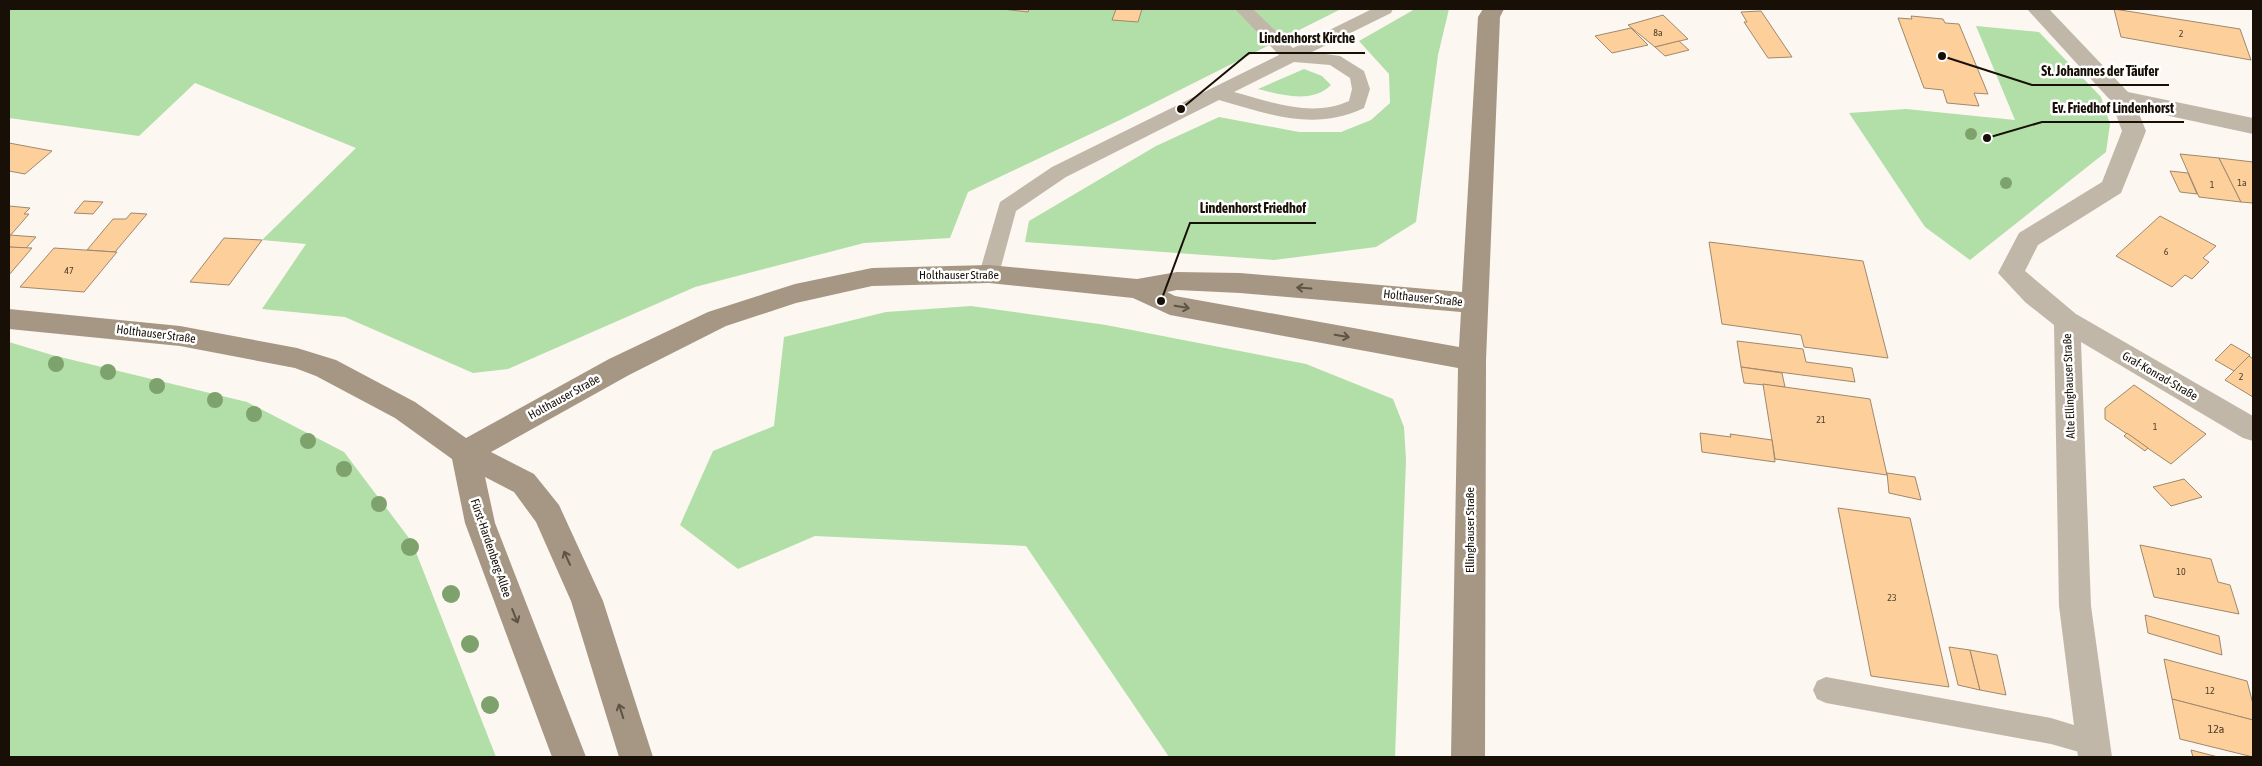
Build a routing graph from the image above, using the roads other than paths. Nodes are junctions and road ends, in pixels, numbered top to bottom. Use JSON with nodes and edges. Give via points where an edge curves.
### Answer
{"nodes":[{"id":1,"x":1242,"y":9,"type":"edge"},
{"id":2,"x":1385,"y":9,"type":"edge"},
{"id":3,"x":1493,"y":9,"type":"edge"},
{"id":4,"x":2038,"y":9,"type":"edge"},
{"id":5,"x":1291,"y":56,"type":"junction"},
{"id":6,"x":1217,"y":92,"type":"junction"},
{"id":7,"x":2122,"y":98,"type":"junction"},
{"id":8,"x":2253,"y":126,"type":"edge"},
{"id":9,"x":989,"y":274,"type":"junction"},
{"id":10,"x":1137,"y":289,"type":"junction"},
{"id":11,"x":1474,"y":303,"type":"junction"},
{"id":12,"x":9,"y":319,"type":"edge"},
{"id":13,"x":2067,"y":321,"type":"junction"},
{"id":14,"x":1472,"y":360,"type":"junction"},
{"id":15,"x":2253,"y":430,"type":"edge"},
{"id":16,"x":465,"y":452,"type":"junction"},
{"id":17,"x":1826,"y":690,"type":"dead end"},
{"id":18,"x":2094,"y":750,"type":"edge"},
{"id":19,"x":569,"y":757,"type":"edge"},
{"id":20,"x":636,"y":757,"type":"edge"},
{"id":21,"x":1468,"y":757,"type":"edge"}],
"edges":[{"from":1,"to":5,"type":"lane"},
{"from":2,"to":5,"type":"lane"},
{"from":3,"to":11,"type":"street","name":"Holthauser Straße","via":[[1489,16]]},
{"from":4,"to":7,"type":"street","name":"Alte Ellinghauser Straße"},
{"from":5,"to":6,"type":"lane"},
{"from":5,"to":6,"type":"lane","via":[[1334,60],[1358,75],[1361,89],[1357,104],[1337,113],[1311,115]]},
{"from":6,"to":9,"type":"lane","via":[[1059,172],[1007,207]]},
{"from":7,"to":8,"type":"street"},
{"from":7,"to":13,"type":"street","name":"Alte Ellinghauser Straße","via":[[2134,131],[2112,187],[2028,239],[2011,273]]},
{"from":9,"to":10,"type":"street","name":"Holthauser Straße"},
{"from":9,"to":16,"type":"street","name":"Holthauser Straße","via":[[872,277],[795,294],[717,319],[619,367]]},
{"from":11,"to":10,"type":"street","name":"Holthauser Straße","one_way":true,"via":[[1240,283],[1177,281]]},
{"from":10,"to":14,"type":"street","name":"Holthauser Straße","one_way":true,"via":[[1170,305]]},
{"from":11,"to":14,"type":"street","name":"Ellinghauser Straße"},
{"from":12,"to":16,"type":"street","name":"Holthauser Straße","via":[[180,336],[297,358],[326,368],[405,410]]},
{"from":13,"to":15,"type":"street","name":"Graf-Konrad-Straße"},
{"from":13,"to":18,"type":"street","name":"Alte Ellinghauser Straße","via":[[2075,606]]},
{"from":14,"to":21,"type":"street","name":"Ellinghauser Straße"},
{"from":16,"to":19,"type":"street","name":"Fürst-Hardenberg-Allee","one_way":true,"via":[[480,523]]},
{"from":20,"to":16,"type":"street","one_way":true,"via":[[586,601],[548,514],[524,483]]},
{"from":17,"to":18,"type":"lane","via":[[2051,731]]}]}
